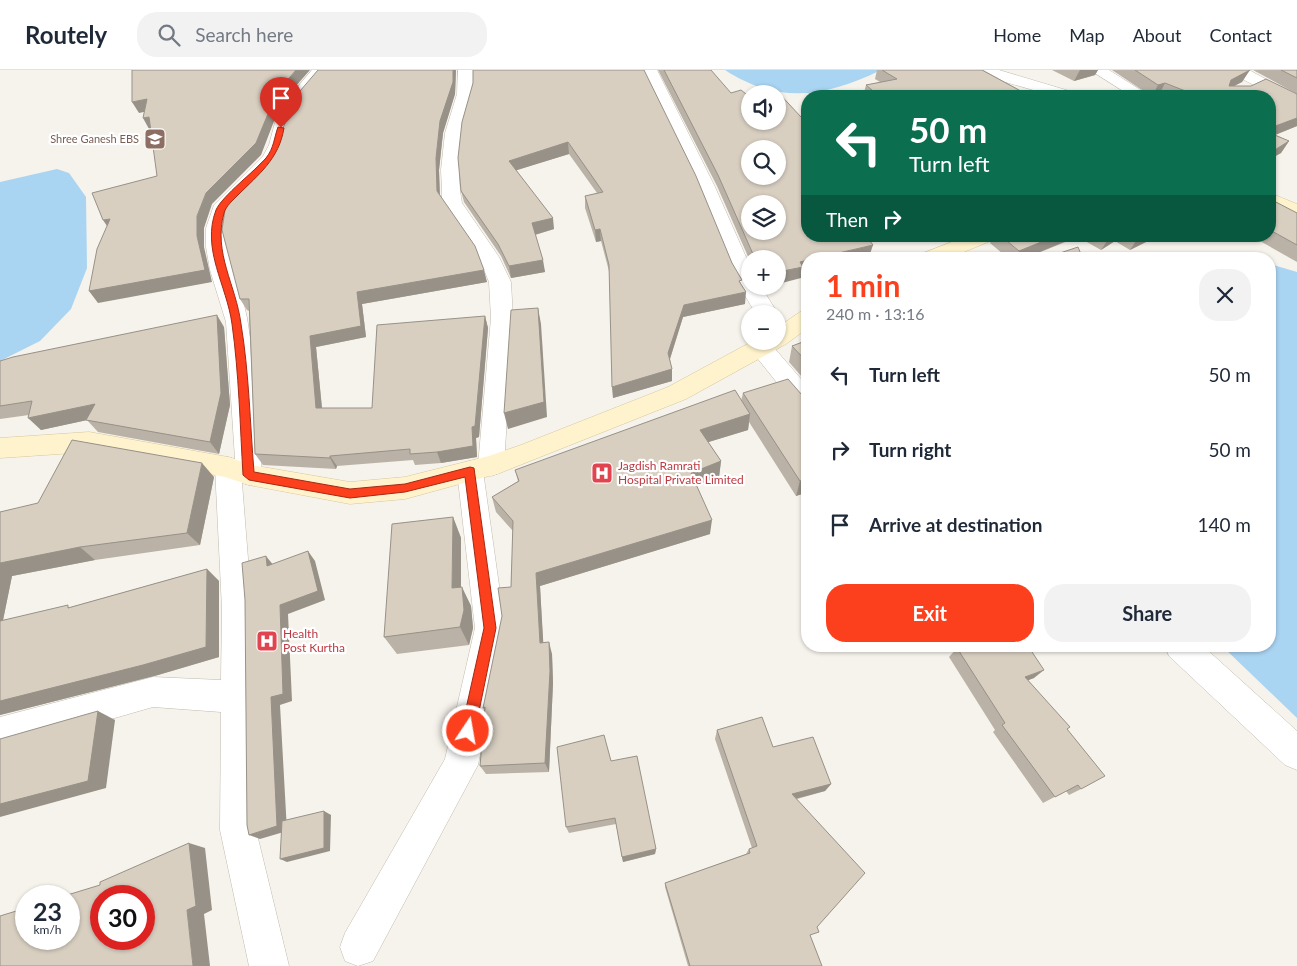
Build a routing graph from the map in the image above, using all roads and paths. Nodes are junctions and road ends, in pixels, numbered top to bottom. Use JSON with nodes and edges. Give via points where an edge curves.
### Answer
{"nodes":[{"id":1,"x":320,"y":70,"type":"edge"},
{"id":2,"x":466,"y":70,"type":"edge"},
{"id":3,"x":649,"y":70,"type":"edge"},
{"id":4,"x":980,"y":70,"type":"edge"},
{"id":5,"x":1098,"y":70,"type":"edge"},
{"id":6,"x":1237,"y":70,"type":"edge"},
{"id":7,"x":1256,"y":83,"type":"junction"},
{"id":8,"x":1052,"y":90,"type":"edge"},
{"id":9,"x":1132,"y":90,"type":"edge"},
{"id":10,"x":1243,"y":90,"type":"edge"},
{"id":11,"x":1270,"y":90,"type":"edge"},
{"id":12,"x":1276,"y":93,"type":"edge"},
{"id":13,"x":1297,"y":103,"type":"edge"},
{"id":14,"x":1276,"y":202,"type":"edge"},
{"id":15,"x":1297,"y":211,"type":"edge"},
{"id":16,"x":971,"y":242,"type":"edge"},
{"id":17,"x":946,"y":252,"type":"edge"},
{"id":18,"x":741,"y":269,"type":"edge"},
{"id":19,"x":801,"y":321,"type":"edge"},
{"id":20,"x":786,"y":331,"type":"edge"},
{"id":21,"x":754,"y":350,"type":"edge"},
{"id":22,"x":780,"y":350,"type":"edge"},
{"id":23,"x":801,"y":391,"type":"edge"},
{"id":24,"x":0,"y":448,"type":"edge"},
{"id":25,"x":481,"y":468,"type":"junction"},
{"id":26,"x":238,"y":471,"type":"junction"},
{"id":27,"x":1187,"y":652,"type":"edge"},
{"id":28,"x":237,"y":697,"type":"junction"},
{"id":29,"x":0,"y":734,"type":"edge"},
{"id":30,"x":1297,"y":753,"type":"edge"},
{"id":31,"x":359,"y":947,"type":"dead end"},
{"id":32,"x":269,"y":966,"type":"edge"}],
"edges":[{"from":1,"to":26,"type":"street","via":[[285,114],[278,145],[270,159],[221,209],[216,228],[221,270],[237,322]]},
{"from":2,"to":25,"type":"street","via":[[465,94],[454,133],[450,191],[452,204],[489,257],[500,282],[502,318]]},
{"from":3,"to":18,"type":"street"},
{"from":4,"to":8,"type":"street"},
{"from":5,"to":9,"type":"street"},
{"from":6,"to":7,"type":"street"},
{"from":7,"to":10,"type":"street"},
{"from":7,"to":11,"type":"street"},
{"from":12,"to":13,"type":"street"},
{"from":14,"to":15,"type":"main road"},
{"from":16,"to":17,"type":"main road"},
{"from":19,"to":20,"type":"main road"},
{"from":21,"to":25,"type":"main road","via":[[677,393]]},
{"from":22,"to":23,"type":"street"},
{"from":24,"to":26,"type":"main road","via":[[89,442]]},
{"from":25,"to":26,"type":"main road","via":[[405,488],[350,493]]},
{"from":25,"to":31,"type":"street","via":[[490,628],[461,765]]},
{"from":26,"to":28,"type":"street"},
{"from":27,"to":30,"type":"street"},
{"from":28,"to":29,"type":"street","via":[[153,692]]},
{"from":28,"to":32,"type":"street","via":[[238,830]]}]}
